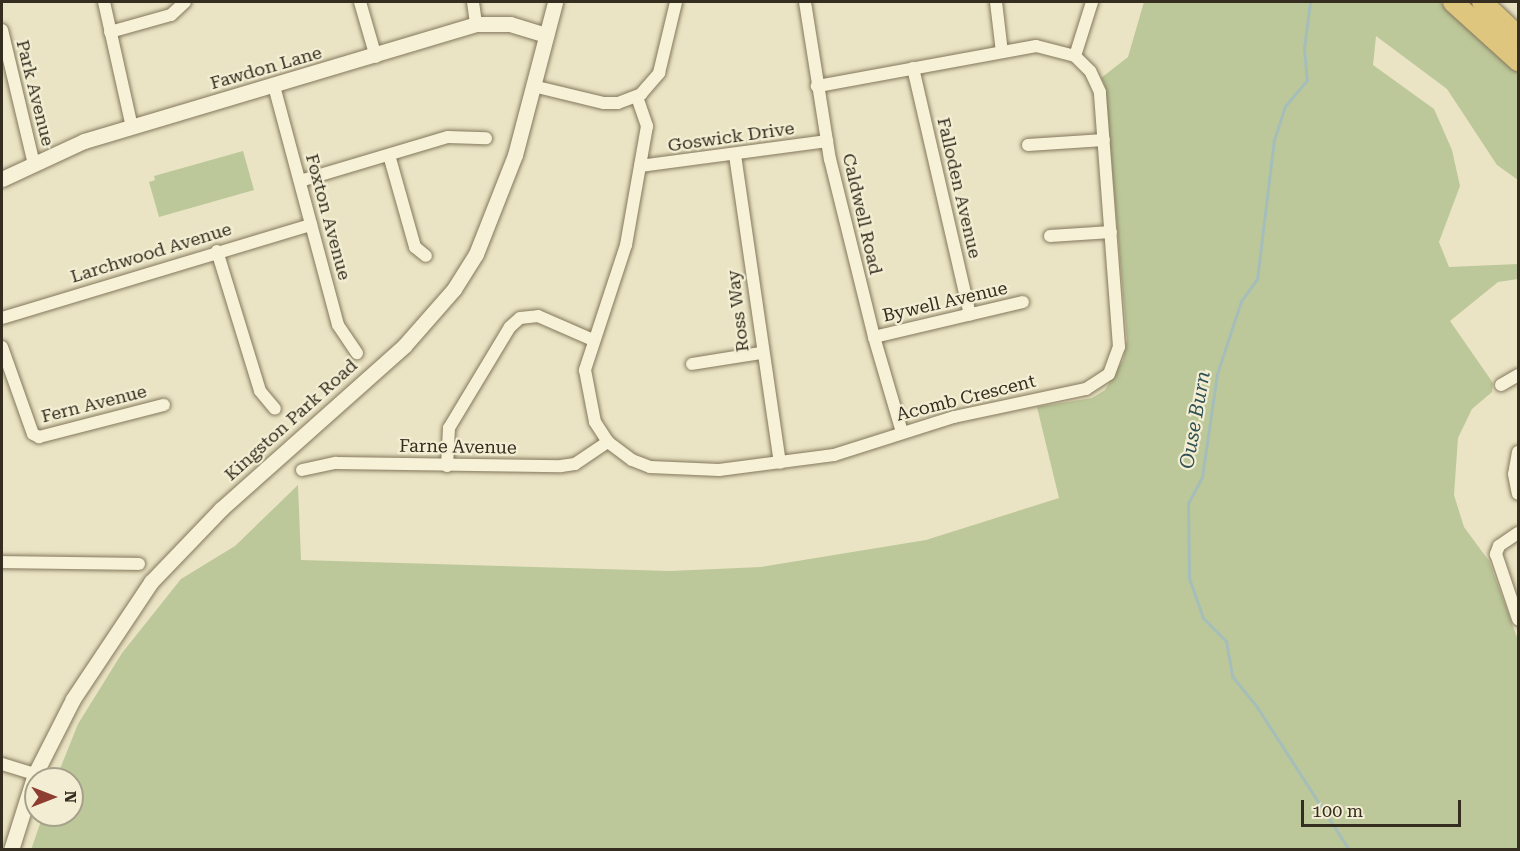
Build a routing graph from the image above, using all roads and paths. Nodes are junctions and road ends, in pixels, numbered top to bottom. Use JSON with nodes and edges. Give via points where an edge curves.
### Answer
{"nodes":[{"id":1,"x":104,"y":2,"type":"edge"},
{"id":2,"x":185,"y":2,"type":"edge"},
{"id":3,"x":360,"y":2,"type":"edge"},
{"id":4,"x":473,"y":2,"type":"edge"},
{"id":5,"x":555,"y":2,"type":"edge"},
{"id":6,"x":676,"y":2,"type":"edge"},
{"id":7,"x":805,"y":2,"type":"edge"},
{"id":8,"x":996,"y":2,"type":"edge"},
{"id":9,"x":1092,"y":2,"type":"edge"},
{"id":10,"x":1453,"y":2,"type":"edge"},
{"id":11,"x":1482,"y":2,"type":"edge"},
{"id":12,"x":476,"y":24,"type":"junction"},
{"id":13,"x":2,"y":30,"type":"edge"},
{"id":14,"x":110,"y":32,"type":"junction"},
{"id":15,"x":546,"y":34,"type":"junction"},
{"id":16,"x":1518,"y":36,"type":"edge"},
{"id":17,"x":1002,"y":52,"type":"junction"},
{"id":18,"x":1075,"y":56,"type":"junction"},
{"id":19,"x":376,"y":57,"type":"junction"},
{"id":20,"x":1518,"y":61,"type":"edge"},
{"id":21,"x":913,"y":68,"type":"junction"},
{"id":22,"x":274,"y":86,"type":"junction"},
{"id":23,"x":533,"y":86,"type":"junction"},
{"id":24,"x":817,"y":86,"type":"junction"},
{"id":25,"x":637,"y":96,"type":"junction"},
{"id":26,"x":132,"y":127,"type":"junction"},
{"id":27,"x":486,"y":138,"type":"dead end"},
{"id":28,"x":1104,"y":140,"type":"junction"},
{"id":29,"x":827,"y":141,"type":"junction"},
{"id":30,"x":1028,"y":145,"type":"dead end"},
{"id":31,"x":389,"y":155,"type":"junction"},
{"id":32,"x":735,"y":155,"type":"junction"},
{"id":33,"x":34,"y":164,"type":"junction"},
{"id":34,"x":640,"y":166,"type":"junction"},
{"id":35,"x":2,"y":179,"type":"edge"},
{"id":36,"x":300,"y":181,"type":"junction"},
{"id":37,"x":311,"y":225,"type":"junction"},
{"id":38,"x":1111,"y":232,"type":"junction"},
{"id":39,"x":1050,"y":236,"type":"dead end"},
{"id":40,"x":217,"y":251,"type":"junction"},
{"id":41,"x":426,"y":256,"type":"dead end"},
{"id":42,"x":1023,"y":302,"type":"dead end"},
{"id":43,"x":970,"y":315,"type":"junction"},
{"id":44,"x":2,"y":318,"type":"edge"},
{"id":45,"x":874,"y":337,"type":"junction"},
{"id":46,"x":593,"y":340,"type":"junction"},
{"id":47,"x":2,"y":347,"type":"edge"},
{"id":48,"x":357,"y":352,"type":"dead end"},
{"id":49,"x":761,"y":353,"type":"junction"},
{"id":50,"x":692,"y":364,"type":"dead end"},
{"id":51,"x":1518,"y":375,"type":"edge"},
{"id":52,"x":1501,"y":385,"type":"dead end"},
{"id":53,"x":164,"y":405,"type":"dead end"},
{"id":54,"x":274,"y":409,"type":"dead end"},
{"id":55,"x":902,"y":432,"type":"junction"},
{"id":56,"x":608,"y":442,"type":"junction"},
{"id":57,"x":1518,"y":452,"type":"edge"},
{"id":58,"x":780,"y":463,"type":"junction"},
{"id":59,"x":447,"y":466,"type":"junction"},
{"id":60,"x":302,"y":470,"type":"dead end"},
{"id":61,"x":1518,"y":494,"type":"edge"},
{"id":62,"x":1518,"y":533,"type":"edge"},
{"id":63,"x":2,"y":562,"type":"edge"},
{"id":64,"x":139,"y":564,"type":"dead end"},
{"id":65,"x":1518,"y":619,"type":"edge"},
{"id":66,"x":2,"y":764,"type":"edge"},
{"id":67,"x":39,"y":767,"type":"edge"},
{"id":68,"x":24,"y":771,"type":"edge"},
{"id":69,"x":24,"y":808,"type":"edge"},
{"id":70,"x":11,"y":849,"type":"edge"}],
"edges":[{"from":1,"to":14,"type":"street"},
{"from":2,"to":14,"type":"street","via":[[171,15]]},
{"from":3,"to":19,"type":"street"},
{"from":4,"to":12,"type":"street"},
{"from":5,"to":15,"type":"street","name":"Kingston Park Road"},
{"from":6,"to":25,"type":"street","via":[[659,73]]},
{"from":7,"to":24,"type":"street","name":"Caldwell Road"},
{"from":8,"to":17,"type":"street"},
{"from":9,"to":18,"type":"street"},
{"from":10,"to":20,"type":"highway"},
{"from":11,"to":16,"type":"highway"},
{"from":12,"to":15,"type":"street","name":"Fawdon Lane","via":[[510,24]]},
{"from":12,"to":19,"type":"street","name":"Fawdon Lane"},
{"from":13,"to":33,"type":"street","name":"Park Avenue"},
{"from":14,"to":26,"type":"street"},
{"from":15,"to":23,"type":"street","name":"Kingston Park Road"},
{"from":17,"to":18,"type":"street","via":[[1036,46]]},
{"from":17,"to":21,"type":"street"},
{"from":18,"to":28,"type":"street","name":"Acomb Crescent","via":[[1090,71],[1100,92]]},
{"from":19,"to":22,"type":"street","name":"Fawdon Lane"},
{"from":21,"to":24,"type":"street"},
{"from":21,"to":43,"type":"street","name":"Falloden Avenue"},
{"from":22,"to":26,"type":"street","name":"Fawdon Lane"},
{"from":22,"to":36,"type":"street","name":"Foxton Avenue"},
{"from":23,"to":25,"type":"street","via":[[604,103]]},
{"from":23,"to":67,"type":"street","name":"Kingston Park Road","via":[[515,155],[490,224],[454,289],[404,346],[172,557],[93,664]]},
{"from":24,"to":29,"type":"street","name":"Caldwell Road"},
{"from":25,"to":34,"type":"street","name":"Acomb Crescent","via":[[647,126]]},
{"from":26,"to":33,"type":"street","name":"Fawdon Lane","via":[[84,141]]},
{"from":27,"to":31,"type":"street","via":[[448,137]]},
{"from":28,"to":30,"type":"street"},
{"from":28,"to":38,"type":"street","name":"Acomb Crescent"},
{"from":29,"to":32,"type":"street","name":"Goswick Drive"},
{"from":29,"to":45,"type":"street","name":"Caldwell Road"},
{"from":31,"to":36,"type":"street"},
{"from":31,"to":41,"type":"street","via":[[416,247]]},
{"from":32,"to":34,"type":"street","name":"Goswick Drive"},
{"from":32,"to":49,"type":"street","name":"Ross Way"},
{"from":33,"to":35,"type":"street","name":"Fawdon Lane"},
{"from":34,"to":46,"type":"street","name":"Acomb Crescent","via":[[626,245]]},
{"from":36,"to":37,"type":"street","name":"Foxton Avenue"},
{"from":37,"to":40,"type":"street","name":"Larchwood Avenue"},
{"from":37,"to":48,"type":"street","name":"Foxton Avenue","via":[[338,325]]},
{"from":38,"to":39,"type":"street"},
{"from":38,"to":55,"type":"street","name":"Acomb Crescent","via":[[1119,347],[1109,374],[1086,389],[1020,401]]},
{"from":40,"to":44,"type":"street","name":"Larchwood Avenue"},
{"from":40,"to":54,"type":"street","via":[[260,392]]},
{"from":42,"to":43,"type":"street","name":"Bywell Avenue"},
{"from":43,"to":45,"type":"street","name":"Bywell Avenue"},
{"from":45,"to":55,"type":"street","name":"Caldwell Road"},
{"from":46,"to":56,"type":"street","name":"Acomb Crescent","via":[[585,387],[595,422]]},
{"from":46,"to":59,"type":"street","via":[[538,316],[520,318],[510,327],[449,428]]},
{"from":47,"to":53,"type":"street","name":"Fern Avenue","via":[[33,435],[44,437]]},
{"from":49,"to":50,"type":"street"},
{"from":49,"to":58,"type":"street","name":"Ross Way"},
{"from":51,"to":52,"type":"street"},
{"from":55,"to":58,"type":"street","name":"Acomb Crescent","via":[[834,455]]},
{"from":56,"to":58,"type":"street","name":"Acomb Crescent","via":[[650,467],[719,470]]},
{"from":56,"to":59,"type":"street","name":"Farne Avenue","via":[[575,464]]},
{"from":57,"to":61,"type":"street","via":[[1514,474]]},
{"from":59,"to":60,"type":"street","name":"Farne Avenue","via":[[336,463]]},
{"from":62,"to":65,"type":"street","via":[[1499,546],[1497,554]]},
{"from":63,"to":64,"type":"street"},
{"from":66,"to":68,"type":"street"},
{"from":69,"to":70,"type":"street","name":"Kingston Park Road"}]}
